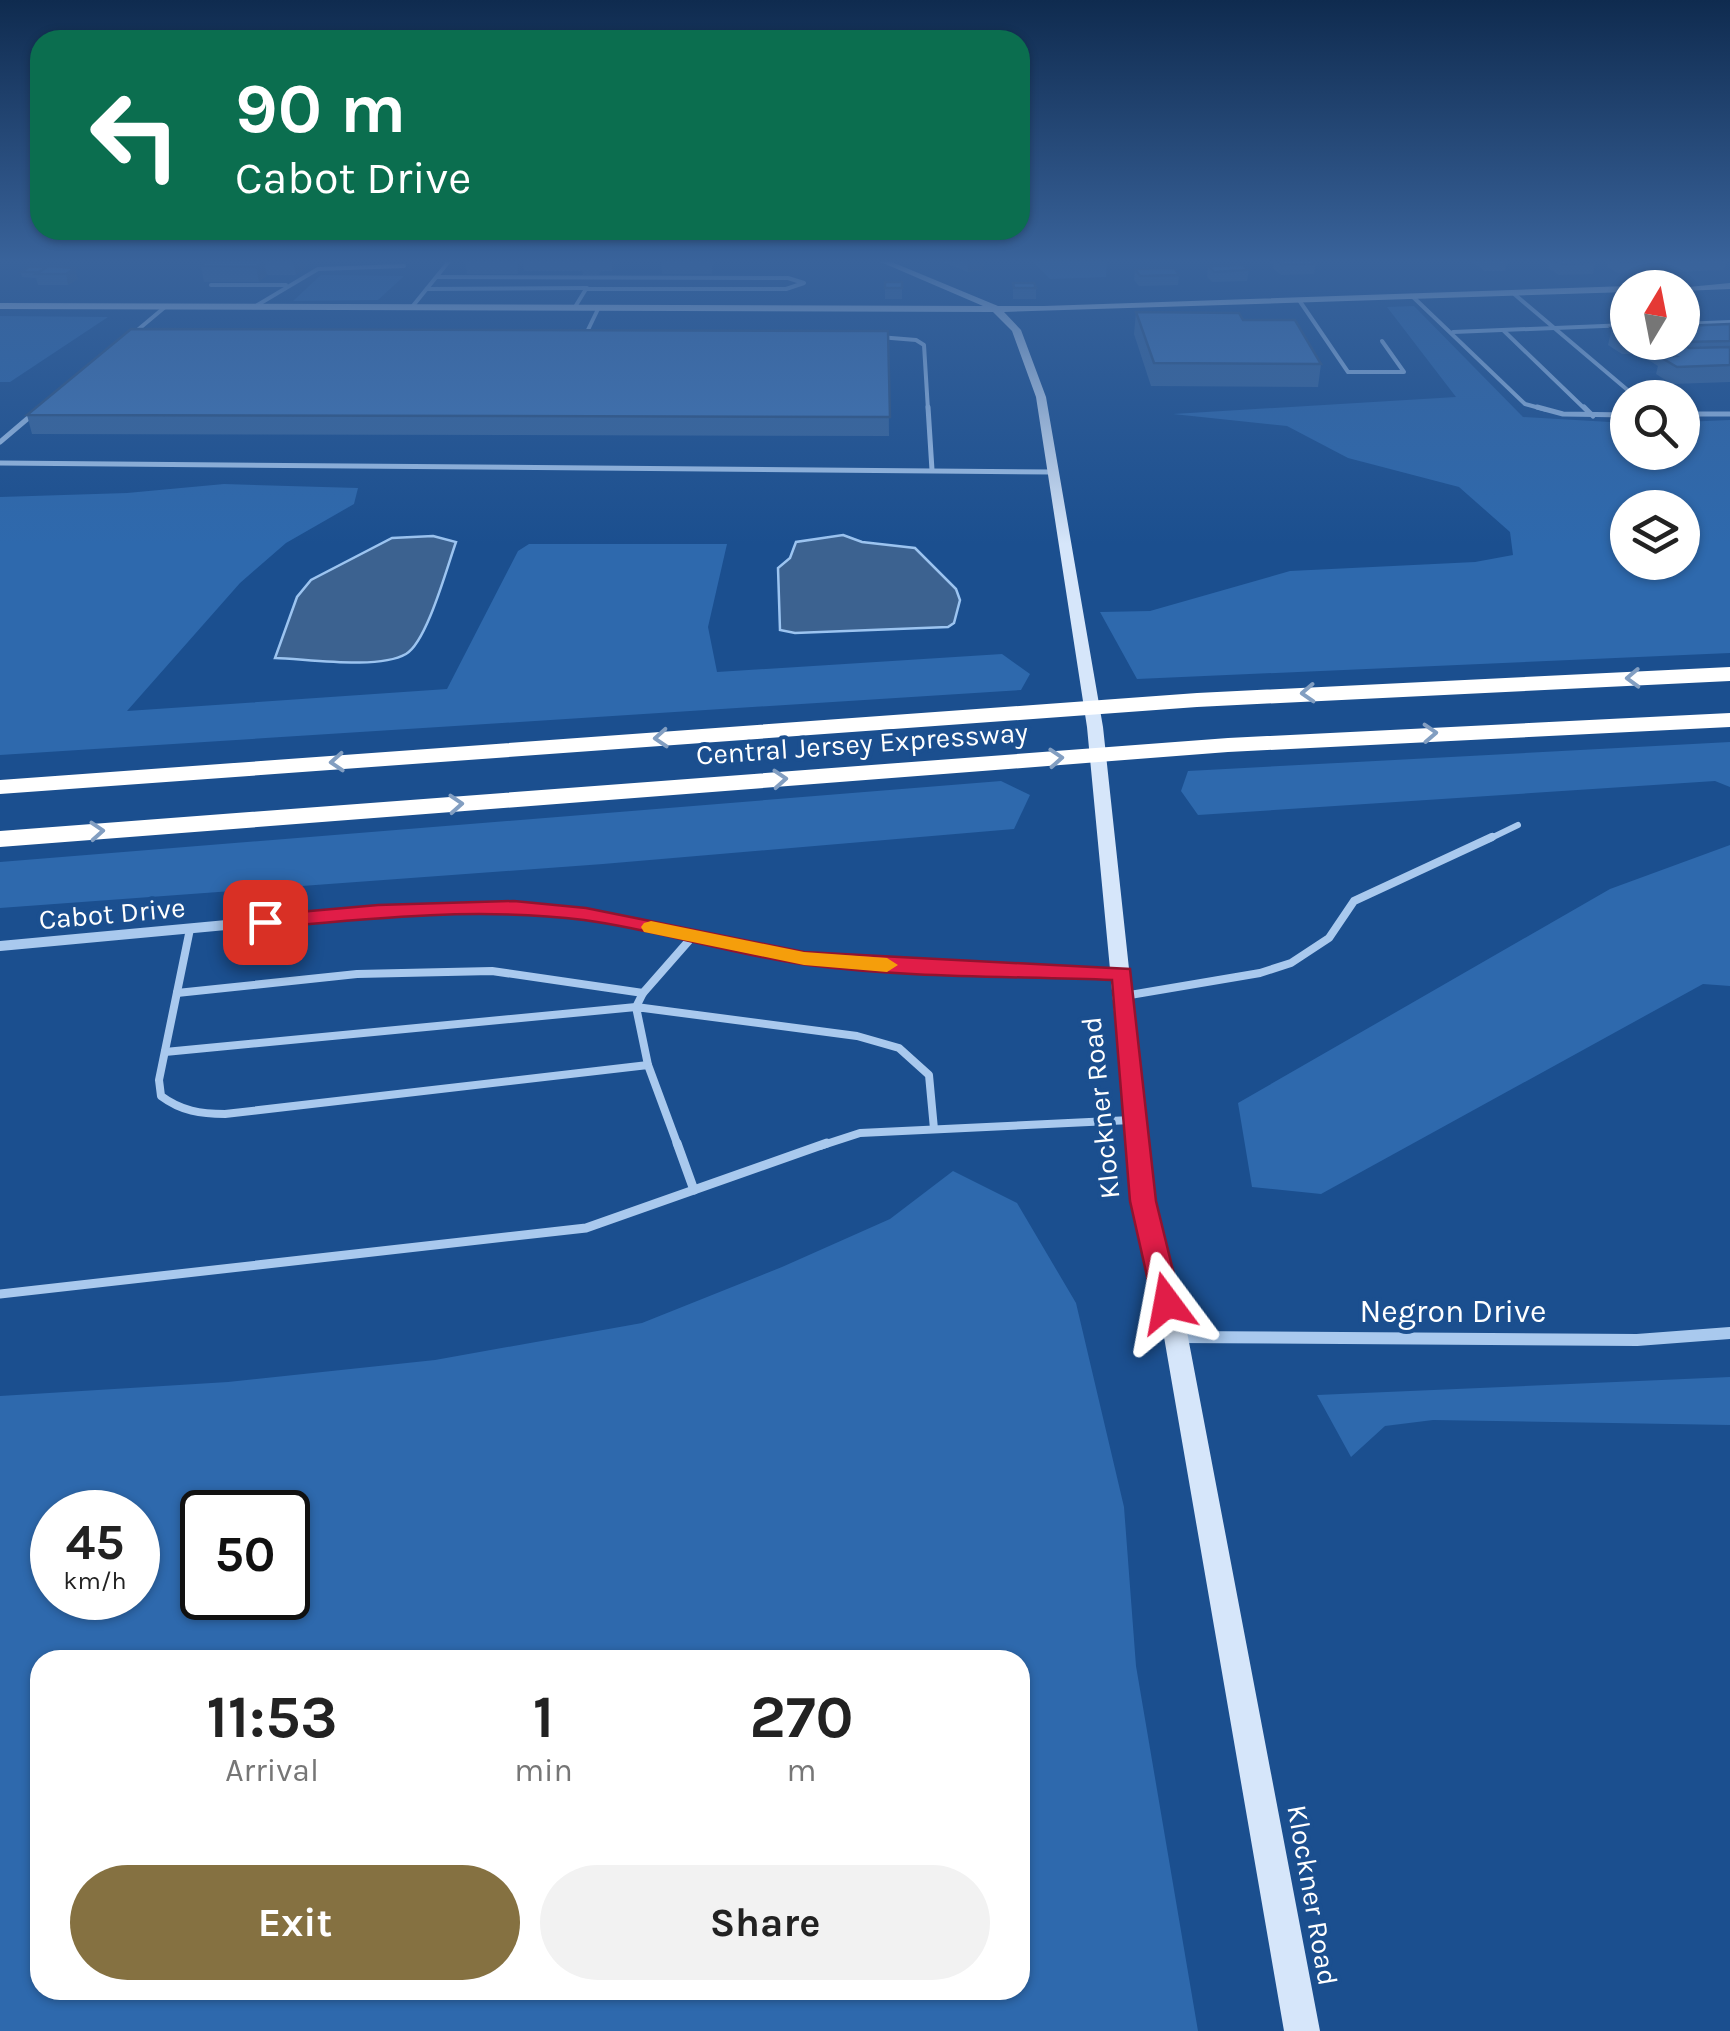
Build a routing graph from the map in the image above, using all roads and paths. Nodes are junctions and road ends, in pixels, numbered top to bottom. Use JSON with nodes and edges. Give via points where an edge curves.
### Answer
{"nodes":[{"id":1,"x":925,"y":355,"type":"edge"},
{"id":2,"x":1027,"y":355,"type":"edge"},
{"id":3,"x":1336,"y":355,"type":"edge"},
{"id":4,"x":1392,"y":355,"type":"edge"},
{"id":5,"x":1476,"y":355,"type":"edge"},
{"id":6,"x":1529,"y":355,"type":"edge"},
{"id":7,"x":1589,"y":355,"type":"edge"},
{"id":8,"x":1618,"y":380,"type":"edge"},
{"id":9,"x":44,"y":406,"type":"edge"},
{"id":10,"x":1700,"y":414,"type":"edge"},
{"id":11,"x":1730,"y":414,"type":"edge"},
{"id":12,"x":1592,"y":416,"type":"junction"},
{"id":13,"x":1610,"y":416,"type":"edge"},
{"id":14,"x":0,"y":442,"type":"edge"},
{"id":15,"x":0,"y":463,"type":"edge"},
{"id":16,"x":932,"y":470,"type":"junction"},
{"id":17,"x":1052,"y":472,"type":"junction"},
{"id":18,"x":1730,"y":674,"type":"edge"},
{"id":19,"x":1730,"y":720,"type":"edge"},
{"id":20,"x":0,"y":786,"type":"edge"},
{"id":21,"x":1518,"y":825,"type":"dead end"},
{"id":22,"x":0,"y":839,"type":"edge"},
{"id":23,"x":190,"y":928,"type":"junction"},
{"id":24,"x":693,"y":936,"type":"junction"},
{"id":25,"x":0,"y":946,"type":"edge"},
{"id":26,"x":1123,"y":985,"type":"junction"},
{"id":27,"x":177,"y":993,"type":"junction"},
{"id":28,"x":643,"y":993,"type":"junction"},
{"id":29,"x":636,"y":1007,"type":"junction"},
{"id":30,"x":164,"y":1052,"type":"junction"},
{"id":31,"x":648,"y":1065,"type":"junction"},
{"id":32,"x":1135,"y":1120,"type":"junction"},
{"id":33,"x":934,"y":1129,"type":"junction"},
{"id":34,"x":694,"y":1190,"type":"junction"},
{"id":35,"x":0,"y":1294,"type":"edge"},
{"id":36,"x":1730,"y":1333,"type":"edge"},
{"id":37,"x":1176,"y":1337,"type":"junction"},
{"id":38,"x":1302,"y":2031,"type":"edge"}],
"edges":[{"from":1,"to":16,"type":"lane"},
{"from":2,"to":17,"type":"street","name":"Klockner Road","via":[[1041,397]]},
{"from":3,"to":4,"type":"lane","via":[[1348,372],[1404,372]]},
{"from":5,"to":12,"type":"lane","via":[[1525,404]]},
{"from":6,"to":12,"type":"lane"},
{"from":7,"to":8,"type":"lane"},
{"from":9,"to":14,"type":"lane"},
{"from":10,"to":11,"type":"lane"},
{"from":12,"to":13,"type":"lane"},
{"from":15,"to":16,"type":"lane"},
{"from":16,"to":17,"type":"lane"},
{"from":17,"to":26,"type":"street","name":"Klockner Road","via":[[1095,726]]},
{"from":18,"to":20,"type":"highway","name":"Central Jersey Expressway","one_way":true,"via":[[1198,700]]},
{"from":22,"to":19,"type":"highway","name":"Central Jersey Expressway","one_way":true,"via":[[1228,745]]},
{"from":21,"to":26,"type":"lane","via":[[1354,901],[1329,938],[1291,963],[1260,974]]},
{"from":23,"to":24,"type":"street","name":"Cabot Drive","via":[[378,911],[514,908],[586,914]]},
{"from":23,"to":25,"type":"street","name":"Cabot Drive"},
{"from":23,"to":27,"type":"lane"},
{"from":24,"to":26,"type":"street","name":"Cabot Drive","via":[[804,958]]},
{"from":24,"to":28,"type":"lane"},
{"from":26,"to":32,"type":"street","name":"Klockner Road"},
{"from":27,"to":28,"type":"lane","via":[[357,974],[492,971]]},
{"from":27,"to":30,"type":"lane"},
{"from":28,"to":29,"type":"lane"},
{"from":29,"to":30,"type":"lane"},
{"from":29,"to":31,"type":"lane"},
{"from":29,"to":33,"type":"lane","via":[[857,1036],[899,1048],[928,1074]]},
{"from":30,"to":31,"type":"lane","via":[[161,1096],[197,1114]]},
{"from":31,"to":34,"type":"lane"},
{"from":32,"to":33,"type":"lane"},
{"from":32,"to":37,"type":"street","name":"Klockner Road","via":[[1143,1201]]},
{"from":33,"to":34,"type":"lane","via":[[860,1132]]},
{"from":34,"to":35,"type":"lane","via":[[586,1228]]},
{"from":36,"to":37,"type":"street","name":"Negron Drive","via":[[1638,1340]]},
{"from":37,"to":38,"type":"street","name":"Klockner Road"}]}
